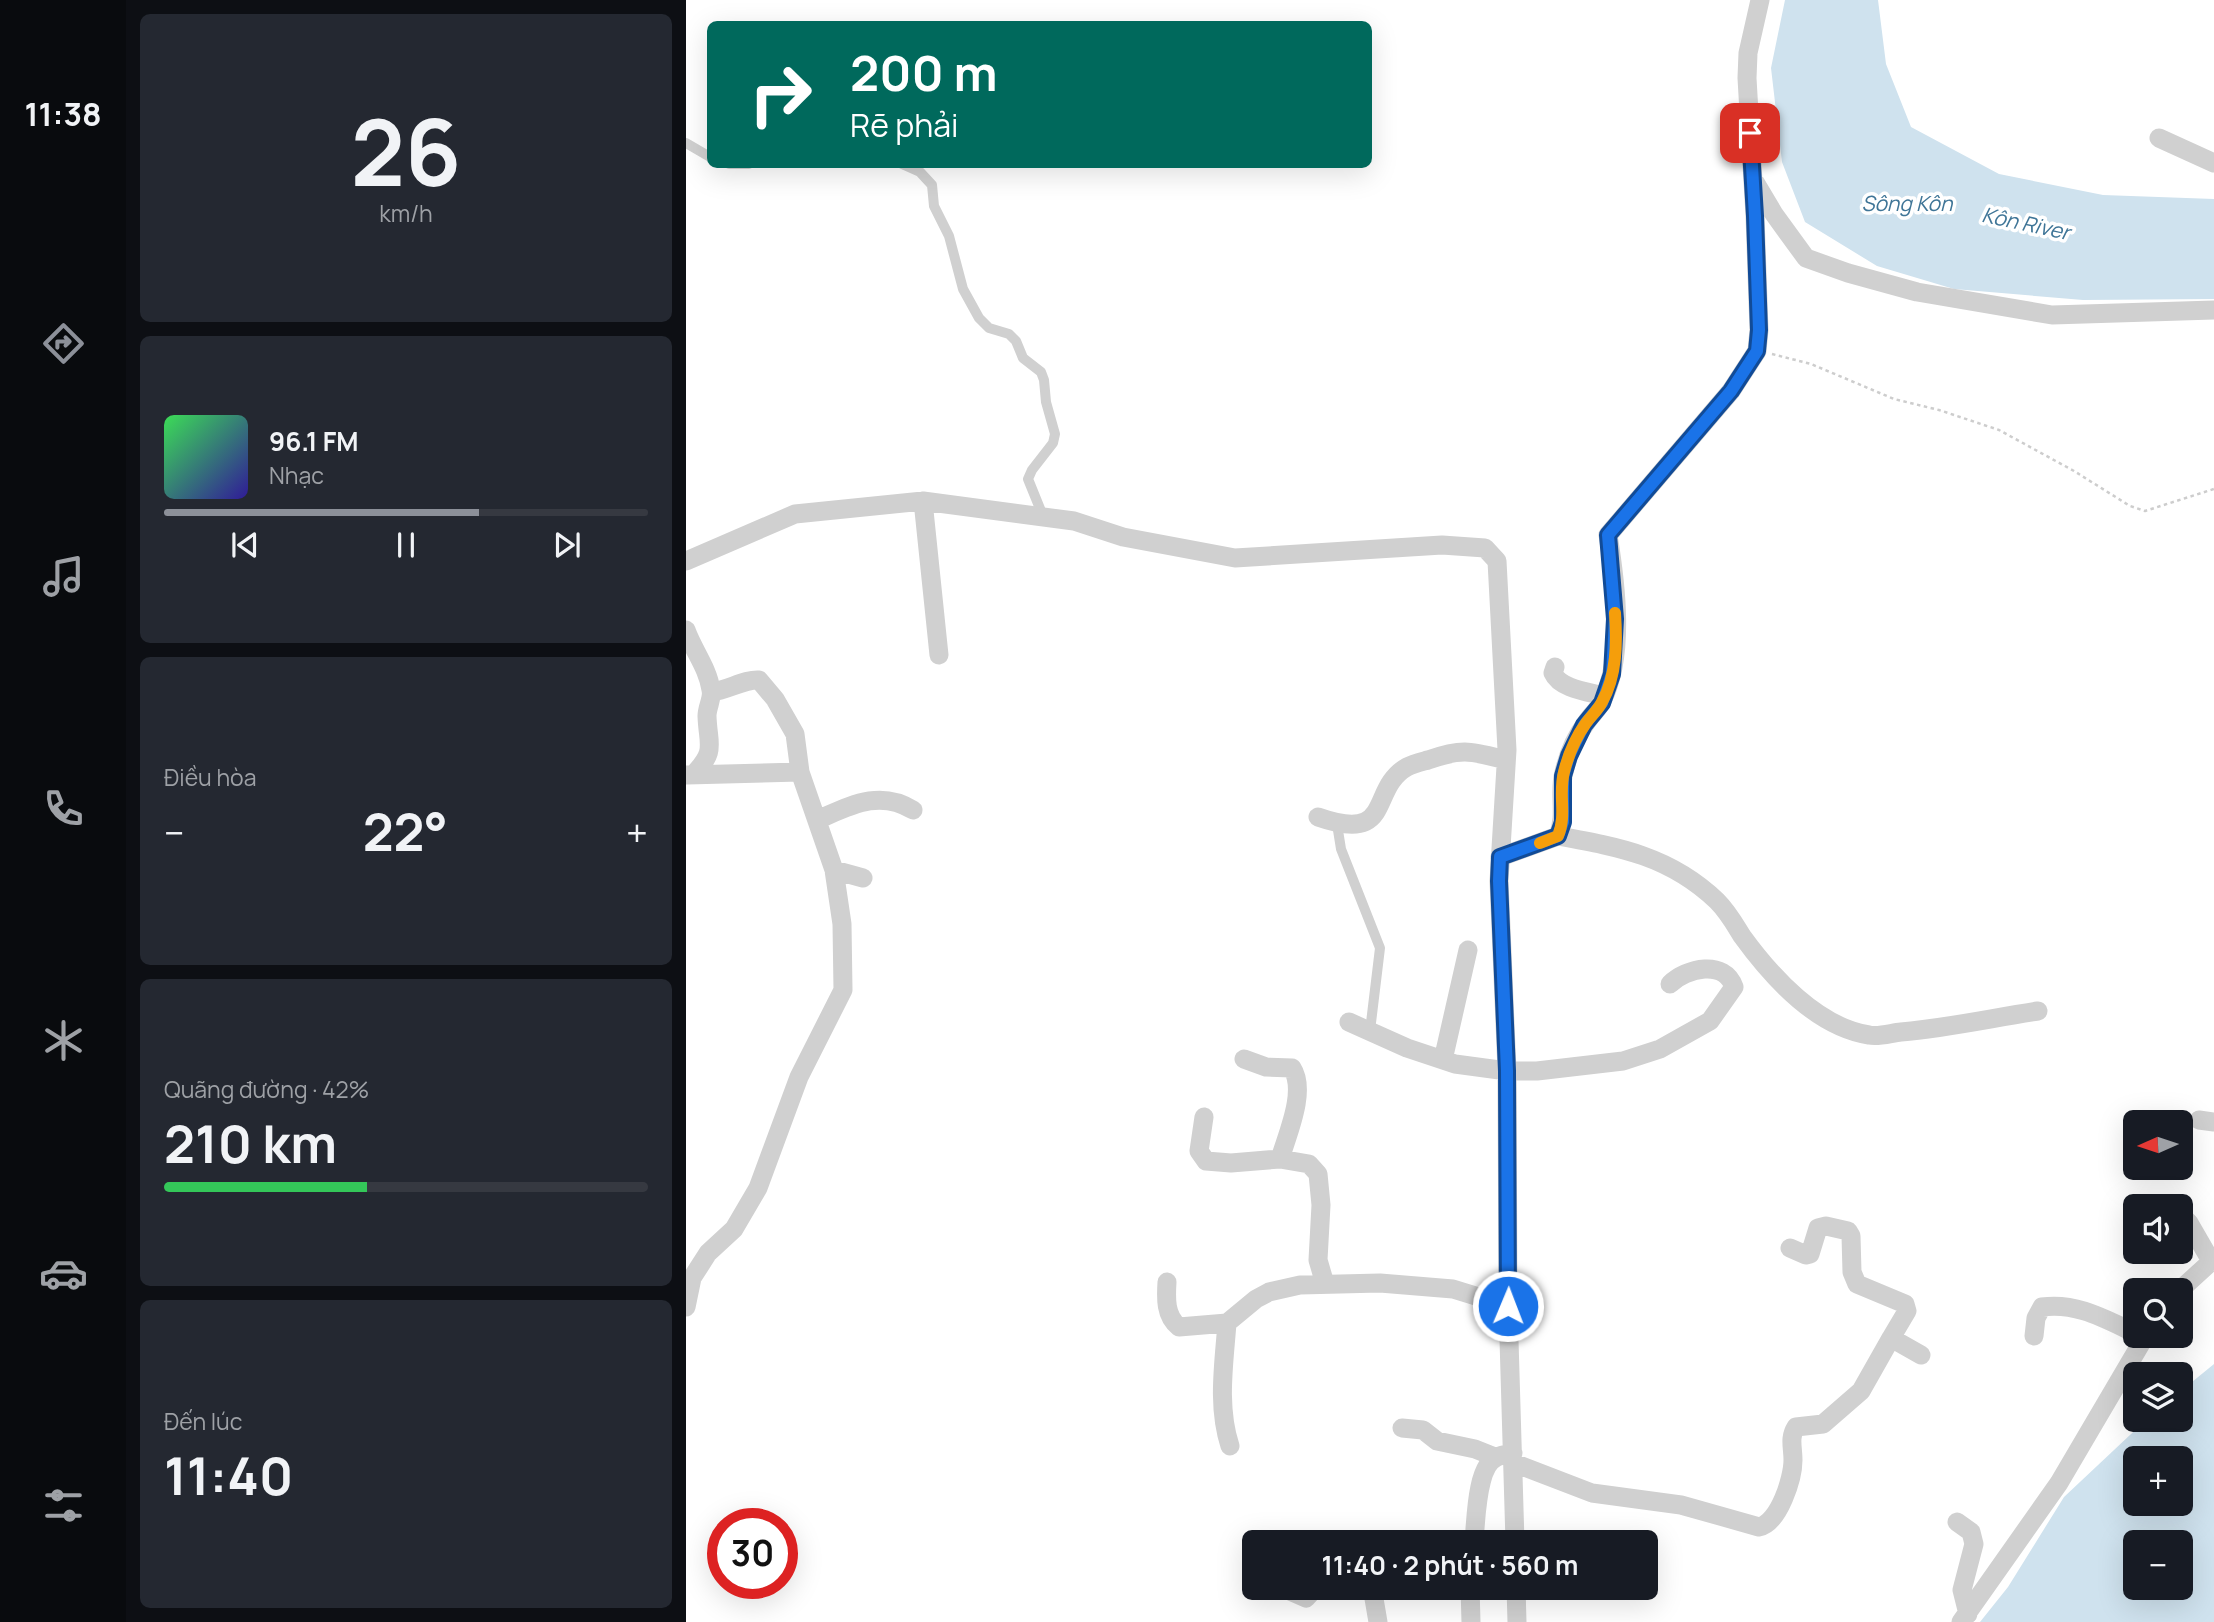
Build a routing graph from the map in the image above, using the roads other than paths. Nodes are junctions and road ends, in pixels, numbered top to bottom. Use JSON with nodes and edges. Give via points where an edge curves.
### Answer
{"nodes":[{"id":1,"x":1760,"y":0,"type":"edge"},
{"id":2,"x":2159,"y":138,"type":"dead end"},
{"id":3,"x":686,"y":142,"type":"edge"},
{"id":4,"x":707,"y":155,"type":"edge"},
{"id":5,"x":2214,"y":163,"type":"edge"},
{"id":6,"x":911,"y":168,"type":"edge"},
{"id":7,"x":1753,"y":180,"type":"junction"},
{"id":8,"x":2214,"y":310,"type":"edge"},
{"id":9,"x":923,"y":501,"type":"junction"},
{"id":10,"x":1045,"y":519,"type":"junction"},
{"id":11,"x":686,"y":561,"type":"edge"},
{"id":12,"x":686,"y":630,"type":"edge"},
{"id":13,"x":939,"y":655,"type":"dead end"},
{"id":14,"x":1555,"y":667,"type":"dead end"},
{"id":15,"x":712,"y":692,"type":"junction"},
{"id":16,"x":1604,"y":696,"type":"junction"},
{"id":17,"x":1506,"y":760,"type":"junction"},
{"id":18,"x":800,"y":772,"type":"junction"},
{"id":19,"x":689,"y":775,"type":"edge"},
{"id":20,"x":913,"y":810,"type":"dead end"},
{"id":21,"x":817,"y":820,"type":"junction"},
{"id":22,"x":1327,"y":820,"type":"joint"},
{"id":23,"x":1558,"y":836,"type":"junction"},
{"id":24,"x":1500,"y":857,"type":"junction"},
{"id":25,"x":834,"y":870,"type":"junction"},
{"id":26,"x":863,"y":878,"type":"dead end"},
{"id":27,"x":1468,"y":950,"type":"dead end"},
{"id":28,"x":1670,"y":984,"type":"dead end"},
{"id":29,"x":2038,"y":1011,"type":"dead end"},
{"id":30,"x":1349,"y":1021,"type":"dead end"},
{"id":31,"x":1370,"y":1031,"type":"junction"},
{"id":32,"x":1244,"y":1059,"type":"dead end"},
{"id":33,"x":1443,"y":1060,"type":"junction"},
{"id":34,"x":1507,"y":1071,"type":"junction"},
{"id":35,"x":1204,"y":1117,"type":"dead end"},
{"id":36,"x":1280,"y":1159,"type":"junction"},
{"id":37,"x":2193,"y":1229,"type":"edge"},
{"id":38,"x":1790,"y":1248,"type":"dead end"},
{"id":39,"x":2212,"y":1260,"type":"edge"},
{"id":40,"x":2193,"y":1278,"type":"edge"},
{"id":41,"x":1167,"y":1282,"type":"dead end"},
{"id":42,"x":1325,"y":1284,"type":"junction"},
{"id":43,"x":1508,"y":1306,"type":"junction"},
{"id":44,"x":686,"y":1307,"type":"edge"},
{"id":45,"x":1227,"y":1323,"type":"junction"},
{"id":46,"x":2123,"y":1327,"type":"edge"},
{"id":47,"x":2034,"y":1336,"type":"dead end"},
{"id":48,"x":1891,"y":1338,"type":"junction"},
{"id":49,"x":2134,"y":1348,"type":"edge"},
{"id":50,"x":1921,"y":1355,"type":"dead end"},
{"id":51,"x":1402,"y":1428,"type":"dead end"},
{"id":52,"x":1230,"y":1446,"type":"dead end"},
{"id":53,"x":1508,"y":1458,"type":"junction"},
{"id":54,"x":1957,"y":1522,"type":"dead end"},
{"id":55,"x":1475,"y":1530,"type":"edge"},
{"id":56,"x":1515,"y":1530,"type":"edge"},
{"id":57,"x":1374,"y":1600,"type":"edge"},
{"id":58,"x":1470,"y":1600,"type":"edge"},
{"id":59,"x":1516,"y":1600,"type":"edge"},
{"id":60,"x":1964,"y":1618,"type":"edge"},
{"id":61,"x":1378,"y":1622,"type":"edge"},
{"id":62,"x":1471,"y":1622,"type":"edge"},
{"id":63,"x":1517,"y":1622,"type":"edge"}],
"edges":[{"from":1,"to":7,"type":"street","via":[[1748,53]]},
{"from":2,"to":5,"type":"street"},
{"from":3,"to":4,"type":"lane"},
{"from":6,"to":10,"type":"lane","via":[[932,185],[934,206],[949,236],[963,289],[979,318],[989,328],[1009,334],[1023,358],[1041,372],[1055,435],[1028,479]]},
{"from":7,"to":8,"type":"street","via":[[1806,258],[1848,273],[1917,292],[2052,315]]},
{"from":7,"to":16,"type":"street","via":[[1757,351],[1731,391],[1608,535],[1616,652]]},
{"from":9,"to":10,"type":"street"},
{"from":9,"to":11,"type":"street","via":[[795,514]]},
{"from":9,"to":13,"type":"street"},
{"from":10,"to":17,"type":"street","via":[[1074,521],[1123,537],[1235,558],[1442,545],[1485,548],[1497,561]]},
{"from":12,"to":15,"type":"street"},
{"from":14,"to":16,"type":"street","via":[[1556,679],[1564,684]]},
{"from":15,"to":18,"type":"street","via":[[759,680],[795,734]]},
{"from":15,"to":19,"type":"street","via":[[707,715],[709,753]]},
{"from":16,"to":23,"type":"street","via":[[1569,756]]},
{"from":17,"to":22,"type":"street","via":[[1461,750],[1406,767],[1394,779],[1377,813],[1362,823]]},
{"from":17,"to":24,"type":"street"},
{"from":18,"to":19,"type":"street"},
{"from":18,"to":21,"type":"street"},
{"from":20,"to":21,"type":"street","via":[[899,801],[875,799]]},
{"from":21,"to":25,"type":"street"},
{"from":22,"to":31,"type":"lane","via":[[1380,948]]},
{"from":23,"to":24,"type":"street"},
{"from":23,"to":29,"type":"street","via":[[1618,847],[1671,866],[1724,908],[1775,977],[1810,1009],[1846,1028],[1870,1035]]},
{"from":24,"to":34,"type":"street"},
{"from":25,"to":26,"type":"street"},
{"from":25,"to":44,"type":"street","via":[[842,924],[843,990],[799,1077],[758,1188],[734,1229],[708,1252],[692,1278]]},
{"from":27,"to":33,"type":"street"},
{"from":28,"to":34,"type":"street","via":[[1677,977],[1711,968],[1731,979],[1734,987],[1710,1021],[1660,1049],[1623,1061]]},
{"from":30,"to":31,"type":"street"},
{"from":31,"to":33,"type":"street"},
{"from":32,"to":36,"type":"street","via":[[1266,1068],[1292,1068],[1297,1076],[1296,1100]]},
{"from":33,"to":34,"type":"street"},
{"from":34,"to":43,"type":"street"},
{"from":35,"to":36,"type":"street","via":[[1199,1152],[1206,1161]]},
{"from":36,"to":42,"type":"street","via":[[1309,1164],[1318,1174],[1318,1260]]},
{"from":37,"to":39,"type":"street"},
{"from":38,"to":48,"type":"street","via":[[1810,1254],[1818,1228],[1849,1231],[1857,1284],[1905,1304],[1907,1311]]},
{"from":39,"to":40,"type":"street"},
{"from":41,"to":45,"type":"street","via":[[1171,1320],[1179,1326]]},
{"from":42,"to":43,"type":"street","via":[[1453,1289]]},
{"from":42,"to":45,"type":"street","via":[[1269,1292]]},
{"from":43,"to":53,"type":"street"},
{"from":45,"to":52,"type":"street","via":[[1222,1394]]},
{"from":46,"to":47,"type":"street","via":[[2059,1304],[2042,1307]]},
{"from":48,"to":50,"type":"street"},
{"from":48,"to":53,"type":"street","via":[[1861,1391],[1823,1424],[1796,1427],[1791,1446],[1794,1461],[1784,1497],[1766,1525],[1759,1527],[1681,1505],[1592,1493]]},
{"from":49,"to":60,"type":"street","via":[[2059,1483]]},
{"from":51,"to":53,"type":"street","via":[[1427,1431],[1437,1441]]},
{"from":53,"to":55,"type":"street","via":[[1486,1465]]},
{"from":53,"to":56,"type":"street"},
{"from":54,"to":60,"type":"street","via":[[1971,1532],[1974,1544],[1962,1590]]},
{"from":57,"to":61,"type":"street"},
{"from":58,"to":62,"type":"street"},
{"from":59,"to":63,"type":"street"}]}
